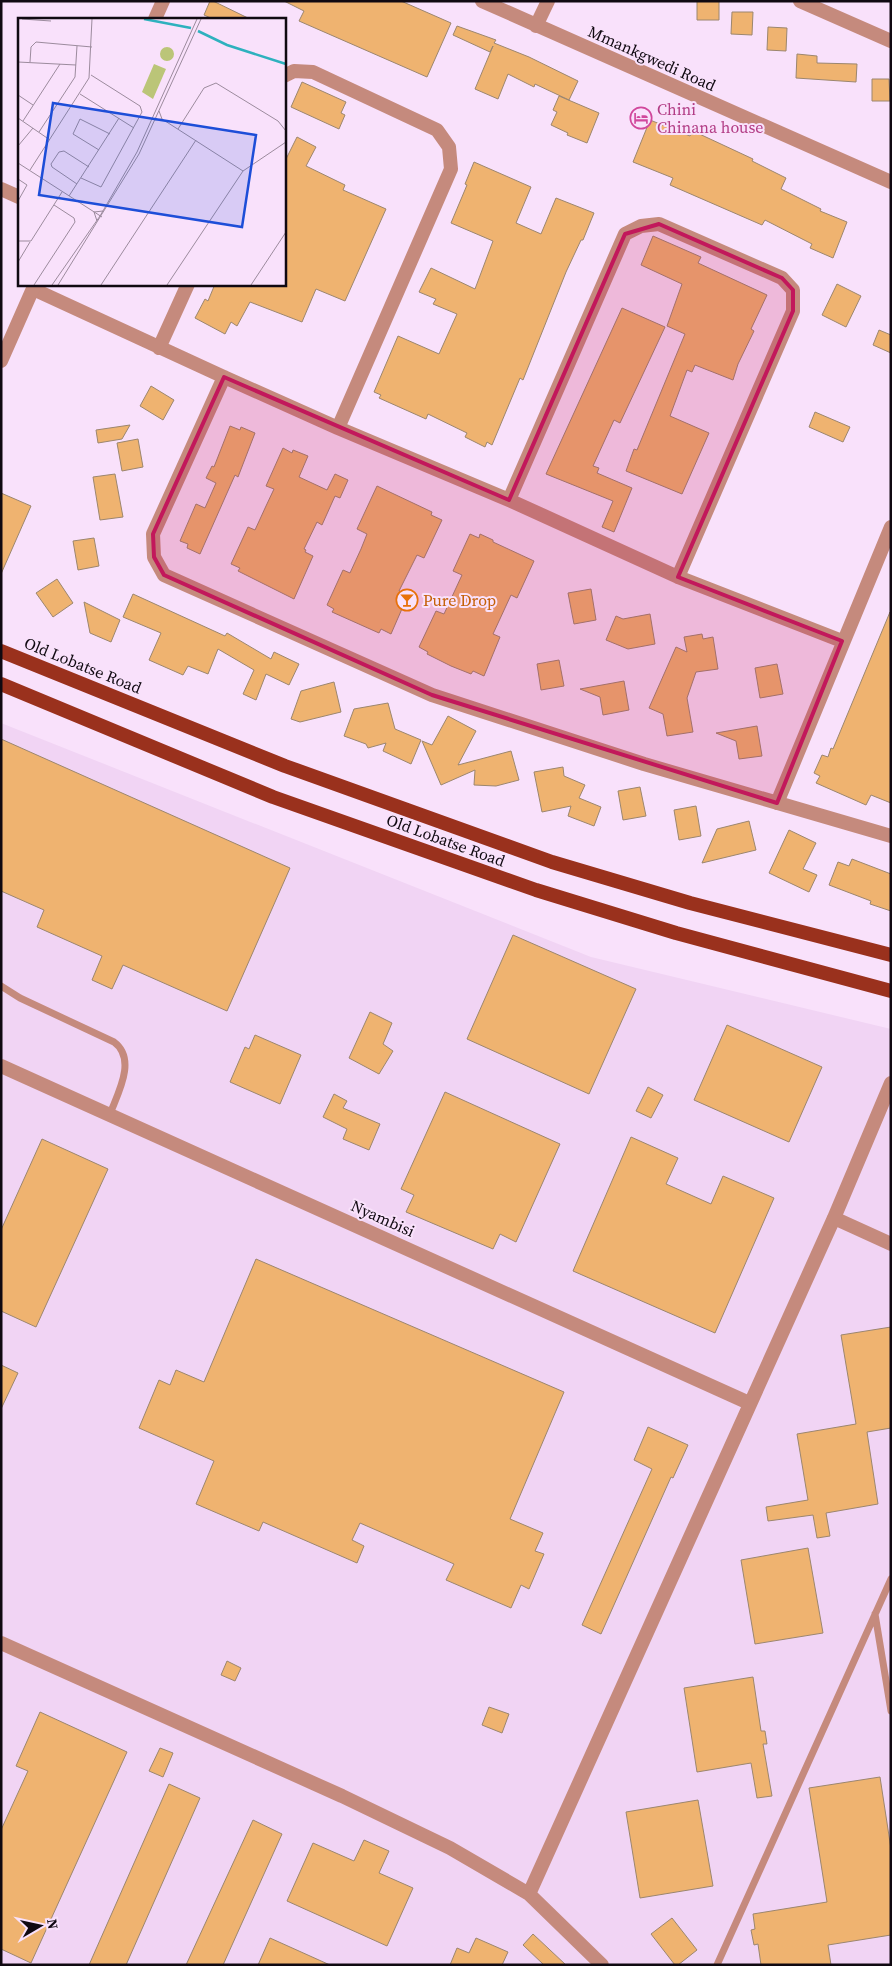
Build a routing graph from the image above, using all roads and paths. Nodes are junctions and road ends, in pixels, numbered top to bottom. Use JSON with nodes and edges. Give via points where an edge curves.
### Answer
{"nodes":[{"id":1,"x":163,"y":1,"type":"edge"},
{"id":2,"x":482,"y":1,"type":"edge"},
{"id":3,"x":548,"y":1,"type":"edge"},
{"id":4,"x":800,"y":1,"type":"edge"},
{"id":5,"x":155,"y":18,"type":"edge"},
{"id":6,"x":536,"y":26,"type":"junction"},
{"id":7,"x":891,"y":41,"type":"edge"},
{"id":8,"x":285,"y":76,"type":"edge"},
{"id":9,"x":891,"y":182,"type":"edge"},
{"id":10,"x":1,"y":189,"type":"edge"},
{"id":11,"x":18,"y":197,"type":"edge"},
{"id":12,"x":188,"y":285,"type":"edge"},
{"id":13,"x":34,"y":286,"type":"edge"},
{"id":14,"x":159,"y":348,"type":"junction"},
{"id":15,"x":1,"y":361,"type":"edge"},
{"id":16,"x":224,"y":377,"type":"junction"},
{"id":17,"x":338,"y":428,"type":"junction"},
{"id":18,"x":509,"y":500,"type":"junction"},
{"id":19,"x":891,"y":527,"type":"edge"},
{"id":20,"x":678,"y":577,"type":"junction"},
{"id":21,"x":842,"y":641,"type":"junction"},
{"id":22,"x":1,"y":651,"type":"edge"},
{"id":23,"x":1,"y":684,"type":"edge"},
{"id":24,"x":777,"y":803,"type":"junction"},
{"id":25,"x":891,"y":836,"type":"edge"},
{"id":26,"x":891,"y":955,"type":"edge"},
{"id":27,"x":1,"y":986,"type":"edge"},
{"id":28,"x":886,"y":990,"type":"edge"},
{"id":29,"x":891,"y":1003,"type":"edge"},
{"id":30,"x":1,"y":1066,"type":"edge"},
{"id":31,"x":891,"y":1084,"type":"edge"},
{"id":32,"x":110,"y":1114,"type":"junction"},
{"id":33,"x":834,"y":1218,"type":"junction"},
{"id":34,"x":891,"y":1244,"type":"edge"},
{"id":35,"x":749,"y":1403,"type":"junction"},
{"id":36,"x":891,"y":1579,"type":"edge"},
{"id":37,"x":874,"y":1614,"type":"junction"},
{"id":38,"x":1,"y":1643,"type":"edge"},
{"id":39,"x":891,"y":1711,"type":"edge"},
{"id":40,"x":529,"y":1894,"type":"junction"},
{"id":41,"x":602,"y":1965,"type":"edge"},
{"id":42,"x":716,"y":1965,"type":"edge"}],
"edges":[{"from":1,"to":5,"type":"street"},
{"from":2,"to":6,"type":"street","name":"Mmankgwedi Road"},
{"from":3,"to":6,"type":"street"},
{"from":4,"to":7,"type":"street"},
{"from":6,"to":9,"type":"street","name":"Mmankgwedi Road"},
{"from":8,"to":17,"type":"street","via":[[294,71],[313,72],[437,130],[449,147],[451,169]]},
{"from":10,"to":11,"type":"street"},
{"from":12,"to":14,"type":"street"},
{"from":13,"to":14,"type":"street"},
{"from":13,"to":15,"type":"street"},
{"from":14,"to":16,"type":"street"},
{"from":16,"to":17,"type":"street"},
{"from":16,"to":24,"type":"street","via":[[153,534],[154,557],[164,575],[432,695],[644,764]]},
{"from":17,"to":18,"type":"street"},
{"from":18,"to":20,"type":"street"},
{"from":18,"to":20,"type":"street","via":[[626,234],[641,226],[659,224],[782,278],[793,290],[793,311]]},
{"from":19,"to":21,"type":"street"},
{"from":20,"to":21,"type":"street"},
{"from":21,"to":24,"type":"street"},
{"from":22,"to":26,"type":"main road","name":"Old Lobatse Road","via":[[285,766],[552,862],[690,903]]},
{"from":23,"to":28,"type":"main road","name":"Old Lobatse Road","via":[[273,796],[536,890],[676,934]]},
{"from":24,"to":25,"type":"street"},
{"from":27,"to":32,"type":"lane","via":[[121,1047],[125,1070]]},
{"from":28,"to":29,"type":"main road"},
{"from":30,"to":32,"type":"street","name":"Nyambisi"},
{"from":31,"to":33,"type":"street"},
{"from":32,"to":35,"type":"street","name":"Nyambisi"},
{"from":33,"to":34,"type":"street"},
{"from":33,"to":35,"type":"street"},
{"from":35,"to":40,"type":"street"},
{"from":36,"to":37,"type":"lane"},
{"from":37,"to":39,"type":"lane"},
{"from":37,"to":42,"type":"lane"},
{"from":38,"to":40,"type":"street","via":[[342,1796],[450,1848]]},
{"from":40,"to":41,"type":"street"}]}
